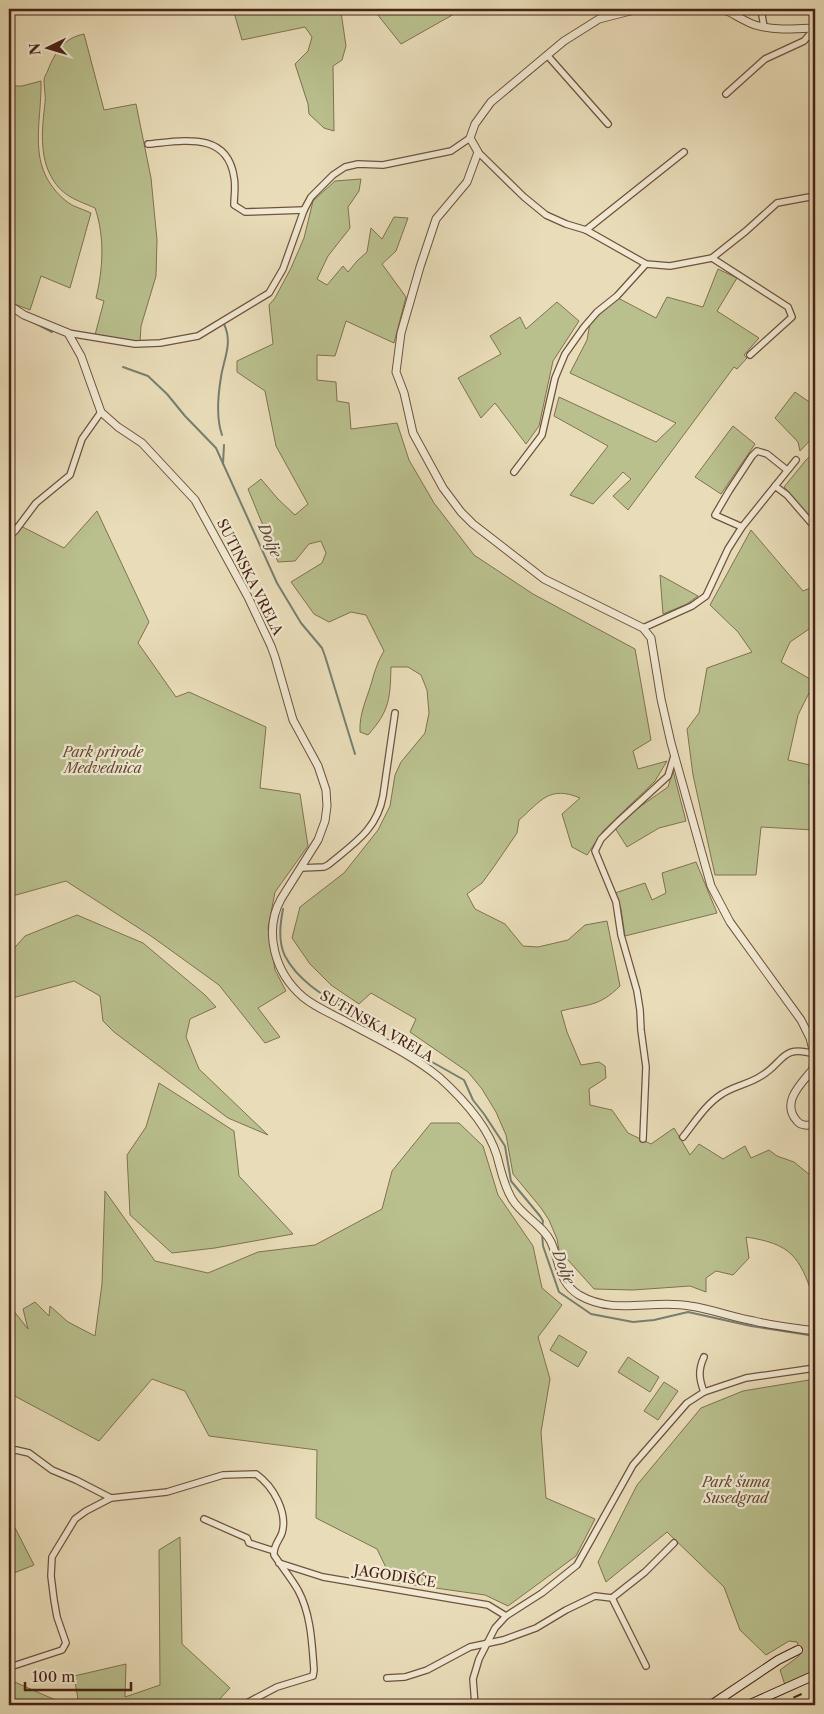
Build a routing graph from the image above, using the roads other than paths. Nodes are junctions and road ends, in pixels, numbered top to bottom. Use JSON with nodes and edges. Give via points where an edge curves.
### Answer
{"nodes":[{"id":1,"x":638,"y":9,"type":"edge"},
{"id":2,"x":723,"y":9,"type":"edge"},
{"id":3,"x":762,"y":9,"type":"edge"},
{"id":4,"x":764,"y":27,"type":"junction"},
{"id":5,"x":815,"y":28,"type":"edge"},
{"id":6,"x":548,"y":55,"type":"junction"},
{"id":7,"x":726,"y":94,"type":"dead end"},
{"id":8,"x":608,"y":124,"type":"dead end"},
{"id":9,"x":470,"y":138,"type":"junction"},
{"id":10,"x":148,"y":144,"type":"dead end"},
{"id":11,"x":478,"y":152,"type":"junction"},
{"id":12,"x":684,"y":152,"type":"dead end"},
{"id":13,"x":815,"y":196,"type":"edge"},
{"id":14,"x":304,"y":210,"type":"junction"},
{"id":15,"x":586,"y":230,"type":"junction"},
{"id":16,"x":712,"y":258,"type":"junction"},
{"id":17,"x":646,"y":264,"type":"junction"},
{"id":18,"x":9,"y":305,"type":"edge"},
{"id":19,"x":68,"y":333,"type":"junction"},
{"id":20,"x":750,"y":355,"type":"dead end"},
{"id":21,"x":101,"y":412,"type":"junction"},
{"id":22,"x":796,"y":460,"type":"dead end"},
{"id":23,"x":787,"y":470,"type":"junction"},
{"id":24,"x":514,"y":472,"type":"dead end"},
{"id":25,"x":775,"y":486,"type":"junction"},
{"id":26,"x":812,"y":524,"type":"dead end"},
{"id":27,"x":742,"y":527,"type":"junction"},
{"id":28,"x":9,"y":537,"type":"edge"},
{"id":29,"x":643,"y":628,"type":"junction"},
{"id":30,"x":395,"y":713,"type":"dead end"},
{"id":31,"x":674,"y":756,"type":"junction"},
{"id":32,"x":301,"y":868,"type":"junction"},
{"id":33,"x":814,"y":1054,"type":"junction"},
{"id":34,"x":815,"y":1124,"type":"edge"},
{"id":35,"x":683,"y":1137,"type":"dead end"},
{"id":36,"x":643,"y":1139,"type":"dead end"},
{"id":37,"x":815,"y":1331,"type":"edge"},
{"id":38,"x":704,"y":1357,"type":"dead end"},
{"id":39,"x":815,"y":1368,"type":"edge"},
{"id":40,"x":704,"y":1392,"type":"junction"},
{"id":41,"x":9,"y":1452,"type":"edge"},
{"id":42,"x":111,"y":1498,"type":"junction"},
{"id":43,"x":204,"y":1519,"type":"dead end"},
{"id":44,"x":674,"y":1543,"type":"dead end"},
{"id":45,"x":274,"y":1551,"type":"junction"},
{"id":46,"x":279,"y":1563,"type":"junction"},
{"id":47,"x":612,"y":1598,"type":"junction"},
{"id":48,"x":506,"y":1616,"type":"junction"},
{"id":49,"x":486,"y":1644,"type":"junction"},
{"id":50,"x":798,"y":1650,"type":"tunnel mouth"},
{"id":51,"x":13,"y":1666,"type":"dead end"},
{"id":52,"x":646,"y":1666,"type":"dead end"},
{"id":53,"x":815,"y":1676,"type":"edge"},
{"id":54,"x":387,"y":1678,"type":"dead end"},
{"id":55,"x":243,"y":1705,"type":"edge"},
{"id":56,"x":474,"y":1705,"type":"edge"},
{"id":57,"x":711,"y":1705,"type":"edge"},
{"id":58,"x":748,"y":1705,"type":"edge"}],
"edges":[{"from":1,"to":6,"type":"street","via":[[599,20]]},
{"from":2,"to":4,"type":"street"},
{"from":3,"to":4,"type":"street"},
{"from":4,"to":5,"type":"street"},
{"from":5,"to":7,"type":"street","via":[[804,41],[765,60]]},
{"from":6,"to":8,"type":"street"},
{"from":6,"to":9,"type":"street","via":[[491,102],[475,124]]},
{"from":9,"to":11,"type":"street"},
{"from":9,"to":14,"type":"street","via":[[451,151],[384,165],[345,167],[311,196]]},
{"from":10,"to":14,"type":"street","via":[[208,142],[225,153],[234,177],[234,205],[245,212]]},
{"from":11,"to":15,"type":"street","via":[[546,214]]},
{"from":11,"to":29,"type":"street","via":[[466,182],[436,219],[401,333],[396,372],[413,433],[443,488],[473,524],[544,579]]},
{"from":12,"to":15,"type":"street"},
{"from":13,"to":16,"type":"street","via":[[777,203]]},
{"from":14,"to":19,"type":"street","via":[[283,270],[269,292],[198,336],[160,344],[135,344]]},
{"from":15,"to":17,"type":"street"},
{"from":16,"to":17,"type":"street","via":[[670,266]]},
{"from":16,"to":20,"type":"street","via":[[788,307],[792,316]]},
{"from":17,"to":24,"type":"street","via":[[584,326],[565,354],[555,378],[542,435]]},
{"from":18,"to":19,"type":"street","via":[[24,315]]},
{"from":19,"to":21,"type":"street","name":"SUTINSKA VRELA","via":[[81,356]]},
{"from":21,"to":28,"type":"street","via":[[82,439],[70,475],[36,503]]},
{"from":21,"to":32,"type":"street","name":"SUTINSKA VRELA","via":[[142,443],[195,500],[271,646],[291,714],[318,766],[326,790],[325,821]]},
{"from":22,"to":23,"type":"street"},
{"from":23,"to":25,"type":"street"},
{"from":23,"to":27,"type":"street","via":[[767,454],[757,452],[752,456],[715,516]]},
{"from":25,"to":26,"type":"street"},
{"from":25,"to":27,"type":"street"},
{"from":27,"to":29,"type":"street","via":[[706,596],[692,606]]},
{"from":29,"to":31,"type":"street","via":[[651,638]]},
{"from":30,"to":32,"type":"street","via":[[381,808],[375,821],[328,865]]},
{"from":31,"to":33,"type":"street","via":[[711,886],[730,922],[801,1020]]},
{"from":31,"to":36,"type":"street","via":[[668,776],[619,821],[595,851],[619,912],[621,935],[639,1001],[646,1067]]},
{"from":32,"to":37,"type":"street","name":"SUTINSKA VRELA","via":[[276,907],[272,926],[274,950],[286,976],[309,1001],[421,1064],[449,1087],[490,1138],[511,1198],[520,1211],[547,1235],[569,1288],[595,1302],[622,1307],[690,1306],[756,1322]]},
{"from":33,"to":34,"type":"street","via":[[814,1070],[796,1089],[791,1104],[792,1114],[798,1122]]},
{"from":33,"to":35,"type":"street","via":[[791,1051],[762,1076],[722,1094],[703,1110]]},
{"from":38,"to":40,"type":"street","via":[[699,1367],[699,1379]]},
{"from":39,"to":40,"type":"street","via":[[746,1378]]},
{"from":40,"to":48,"type":"street","via":[[688,1403],[633,1465],[577,1566]]},
{"from":41,"to":42,"type":"street","via":[[29,1453],[52,1470]]},
{"from":42,"to":45,"type":"street","via":[[167,1492],[224,1475],[256,1474],[268,1485],[281,1507],[284,1521]]},
{"from":42,"to":51,"type":"street","via":[[75,1519],[52,1557],[50,1571],[54,1600],[66,1643],[62,1650]]},
{"from":43,"to":45,"type":"street","via":[[246,1538],[249,1543]]},
{"from":44,"to":47,"type":"street"},
{"from":45,"to":46,"type":"street"},
{"from":46,"to":48,"type":"street","name":"JAGODIŠĆE","via":[[323,1577],[488,1604]]},
{"from":46,"to":55,"type":"street","via":[[303,1601],[312,1644],[313,1676],[277,1687]]},
{"from":47,"to":49,"type":"street","via":[[595,1596],[536,1628]]},
{"from":47,"to":52,"type":"street"},
{"from":48,"to":49,"type":"street"},
{"from":49,"to":54,"type":"street","via":[[470,1647],[427,1670],[405,1677]]},
{"from":49,"to":56,"type":"street","via":[[473,1679]]},
{"from":50,"to":57,"type":"main road"},
{"from":53,"to":58,"type":"main road"}]}
